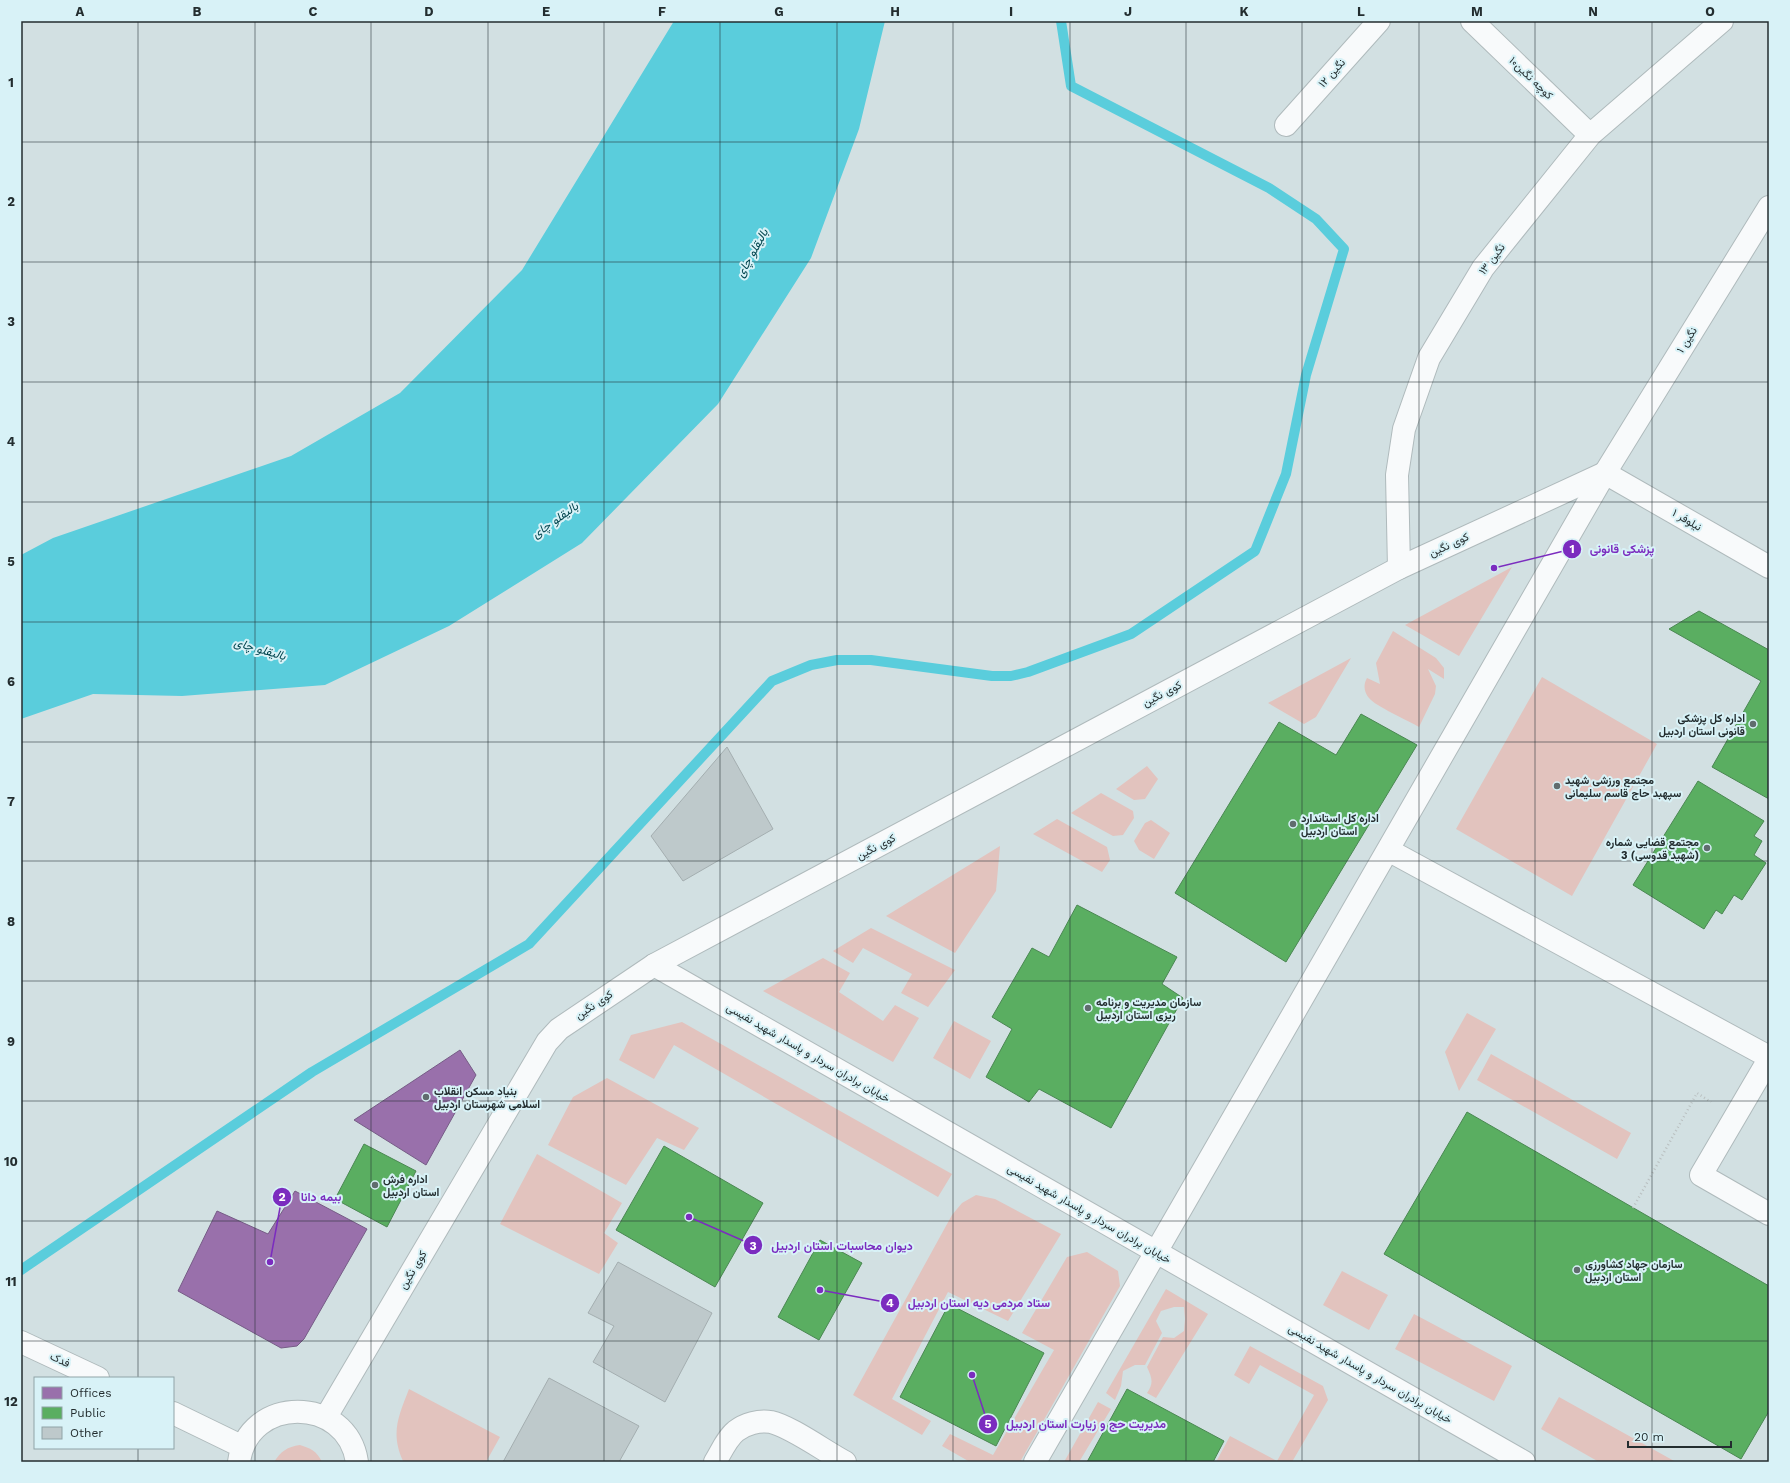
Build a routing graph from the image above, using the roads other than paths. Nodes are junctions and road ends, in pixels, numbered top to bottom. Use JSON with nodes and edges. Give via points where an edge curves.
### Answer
{"nodes":[{"id":1,"x":1379,"y":21,"type":"edge"},
{"id":2,"x":1472,"y":21,"type":"edge"},
{"id":3,"x":1722,"y":21,"type":"edge"},
{"id":4,"x":1286,"y":125,"type":"dead end"},
{"id":5,"x":1590,"y":135,"type":"junction"},
{"id":6,"x":1769,"y":207,"type":"edge"},
{"id":7,"x":1605,"y":473,"type":"junction"},
{"id":8,"x":1769,"y":567,"type":"edge"},
{"id":9,"x":1399,"y":568,"type":"junction"},
{"id":10,"x":1388,"y":850,"type":"junction"},
{"id":11,"x":654,"y":965,"type":"junction"},
{"id":12,"x":1769,"y":1058,"type":"edge"},
{"id":13,"x":1769,"y":1214,"type":"edge"},
{"id":14,"x":1156,"y":1252,"type":"junction"},
{"id":15,"x":21,"y":1342,"type":"edge"},
{"id":16,"x":96,"y":1377,"type":"edge"},
{"id":17,"x":174,"y":1414,"type":"edge"},
{"id":18,"x":326,"y":1417,"type":"junction"},
{"id":19,"x":241,"y":1454,"type":"edge"},
{"id":20,"x":359,"y":1460,"type":"edge"},
{"id":21,"x":716,"y":1462,"type":"edge"},
{"id":22,"x":845,"y":1462,"type":"edge"},
{"id":23,"x":1035,"y":1462,"type":"edge"},
{"id":24,"x":1524,"y":1462,"type":"edge"}],
"edges":[{"from":1,"to":4,"type":"street","name":"نگین ۱۲"},
{"from":2,"to":5,"type":"street","name":"کوچه نگین۱۰"},
{"from":3,"to":5,"type":"street","name":"نگین ۱۳"},
{"from":5,"to":9,"type":"street","name":"نگین ۱۳","via":[[1483,268],[1429,358],[1404,429],[1397,475]]},
{"from":6,"to":7,"type":"street","name":"نگین ۱"},
{"from":7,"to":8,"type":"street","name":"نیلوفر ۱"},
{"from":7,"to":9,"type":"street","name":"کوی نگین"},
{"from":7,"to":10,"type":"street","name":"نگین ۱"},
{"from":9,"to":11,"type":"street","name":"کوی نگین"},
{"from":10,"to":12,"type":"street"},
{"from":10,"to":14,"type":"street","name":"نگین ۱"},
{"from":11,"to":14,"type":"street","name":"خیابان برادران سردار و پاسدار شهید نفیسی"},
{"from":11,"to":18,"type":"street","name":"کوی نگین","via":[[559,1029],[547,1042]]},
{"from":12,"to":13,"type":"street","via":[[1701,1175]]},
{"from":14,"to":23,"type":"street","name":"نگین ۱"},
{"from":14,"to":24,"type":"street","name":"خیابان برادران سردار و پاسدار شهید نفیسی"},
{"from":15,"to":16,"type":"street","name":"فدک"},
{"from":17,"to":19,"type":"street"},
{"from":18,"to":19,"type":"street","via":[[311,1412],[281,1413],[258,1426],[249,1436]]},
{"from":18,"to":20,"type":"street","via":[[350,1440]]},
{"from":21,"to":22,"type":"street","via":[[735,1432],[746,1425],[771,1422]]}]}
